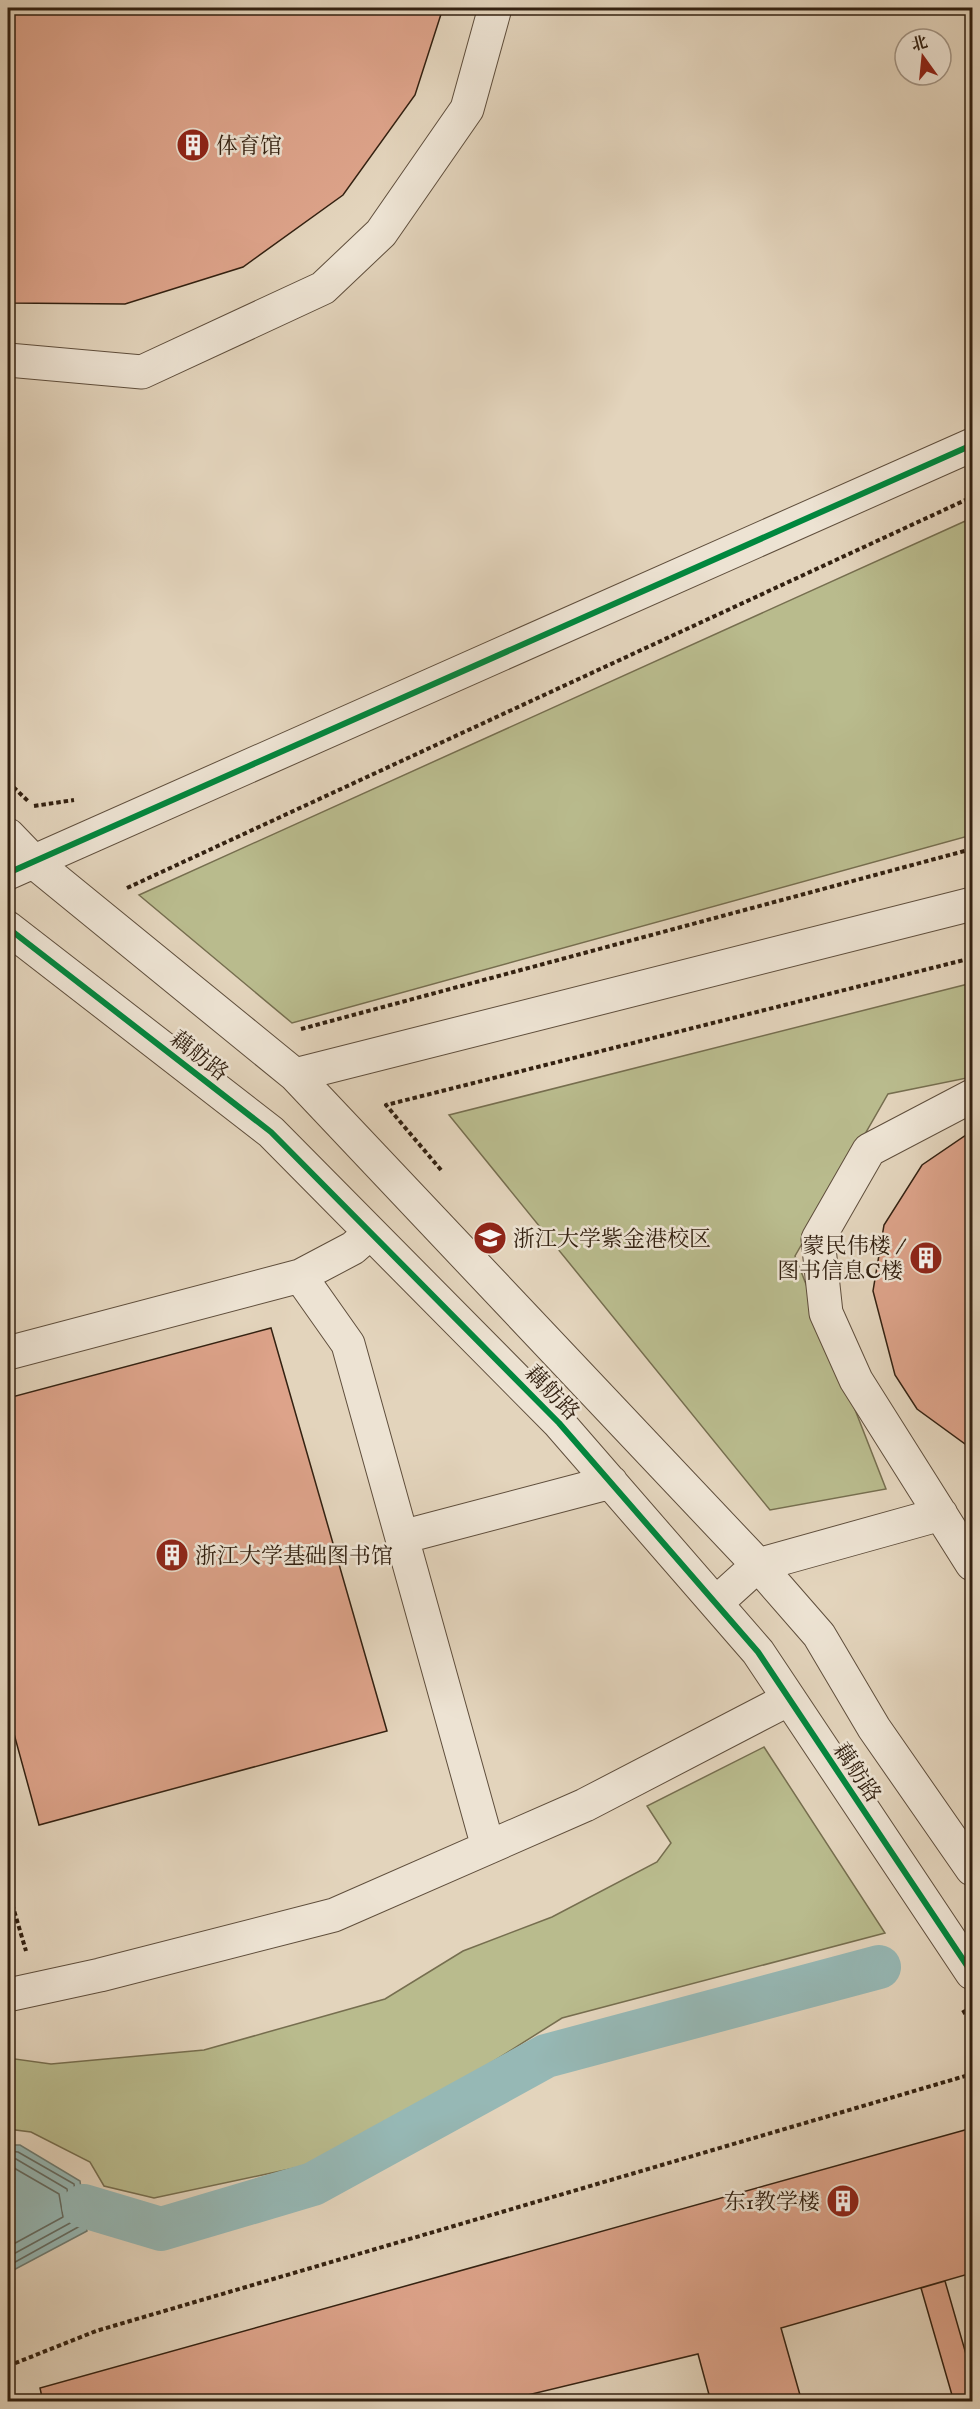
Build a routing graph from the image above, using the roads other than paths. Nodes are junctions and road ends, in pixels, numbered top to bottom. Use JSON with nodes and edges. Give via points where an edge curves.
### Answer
{"nodes":[{"id":1,"x":495,"y":8,"type":"edge"},
{"id":2,"x":8,"y":360,"type":"edge"},
{"id":3,"x":972,"y":445,"type":"edge"},
{"id":4,"x":8,"y":835,"type":"edge"},
{"id":5,"x":21,"y":868,"type":"edge"},
{"id":6,"x":972,"y":904,"type":"edge"},
{"id":7,"x":8,"y":928,"type":"edge"},
{"id":8,"x":295,"y":1075,"type":"junction"},
{"id":9,"x":972,"y":1096,"type":"edge"},
{"id":10,"x":370,"y":1233,"type":"junction"},
{"id":11,"x":300,"y":1276,"type":"junction"},
{"id":12,"x":8,"y":1353,"type":"edge"},
{"id":13,"x":611,"y":1482,"type":"junction"},
{"id":14,"x":941,"y":1514,"type":"junction"},
{"id":15,"x":402,"y":1537,"type":"junction"},
{"id":16,"x":972,"y":1564,"type":"edge"},
{"id":17,"x":758,"y":1566,"type":"junction"},
{"id":18,"x":716,"y":1603,"type":"junction"},
{"id":19,"x":789,"y":1699,"type":"junction"},
{"id":20,"x":488,"y":1847,"type":"junction"},
{"id":21,"x":972,"y":1869,"type":"edge"},
{"id":22,"x":972,"y":1973,"type":"edge"},
{"id":23,"x":23,"y":1992,"type":"edge"}],
"edges":[{"from":1,"to":2,"type":"street","via":[[467,109],[381,233],[323,288],[142,372]]},
{"from":3,"to":5,"type":"street"},
{"from":4,"to":5,"type":"street","name":"藕舫路"},
{"from":5,"to":8,"type":"street","name":"藕舫路"},
{"from":6,"to":8,"type":"street"},
{"from":7,"to":10,"type":"street","name":"藕舫路","via":[[271,1132]]},
{"from":8,"to":17,"type":"street","name":"藕舫路"},
{"from":9,"to":14,"type":"street","via":[[869,1150],[818,1239],[826,1313],[856,1380]]},
{"from":10,"to":11,"type":"street","via":[[353,1248]]},
{"from":10,"to":13,"type":"street","name":"藕舫路","via":[[560,1423]]},
{"from":11,"to":12,"type":"street"},
{"from":11,"to":15,"type":"street","via":[[348,1344]]},
{"from":13,"to":15,"type":"street"},
{"from":13,"to":18,"type":"street","name":"藕舫路"},
{"from":14,"to":16,"type":"street"},
{"from":14,"to":17,"type":"street"},
{"from":15,"to":20,"type":"street"},
{"from":17,"to":18,"type":"street"},
{"from":17,"to":21,"type":"street","name":"藕舫路","via":[[819,1635],[874,1728]]},
{"from":18,"to":19,"type":"street","name":"藕舫路","via":[[758,1652]]},
{"from":19,"to":20,"type":"street","via":[[585,1805]]},
{"from":19,"to":22,"type":"street","name":"藕舫路"},
{"from":20,"to":23,"type":"street","via":[[334,1915]]}]}
